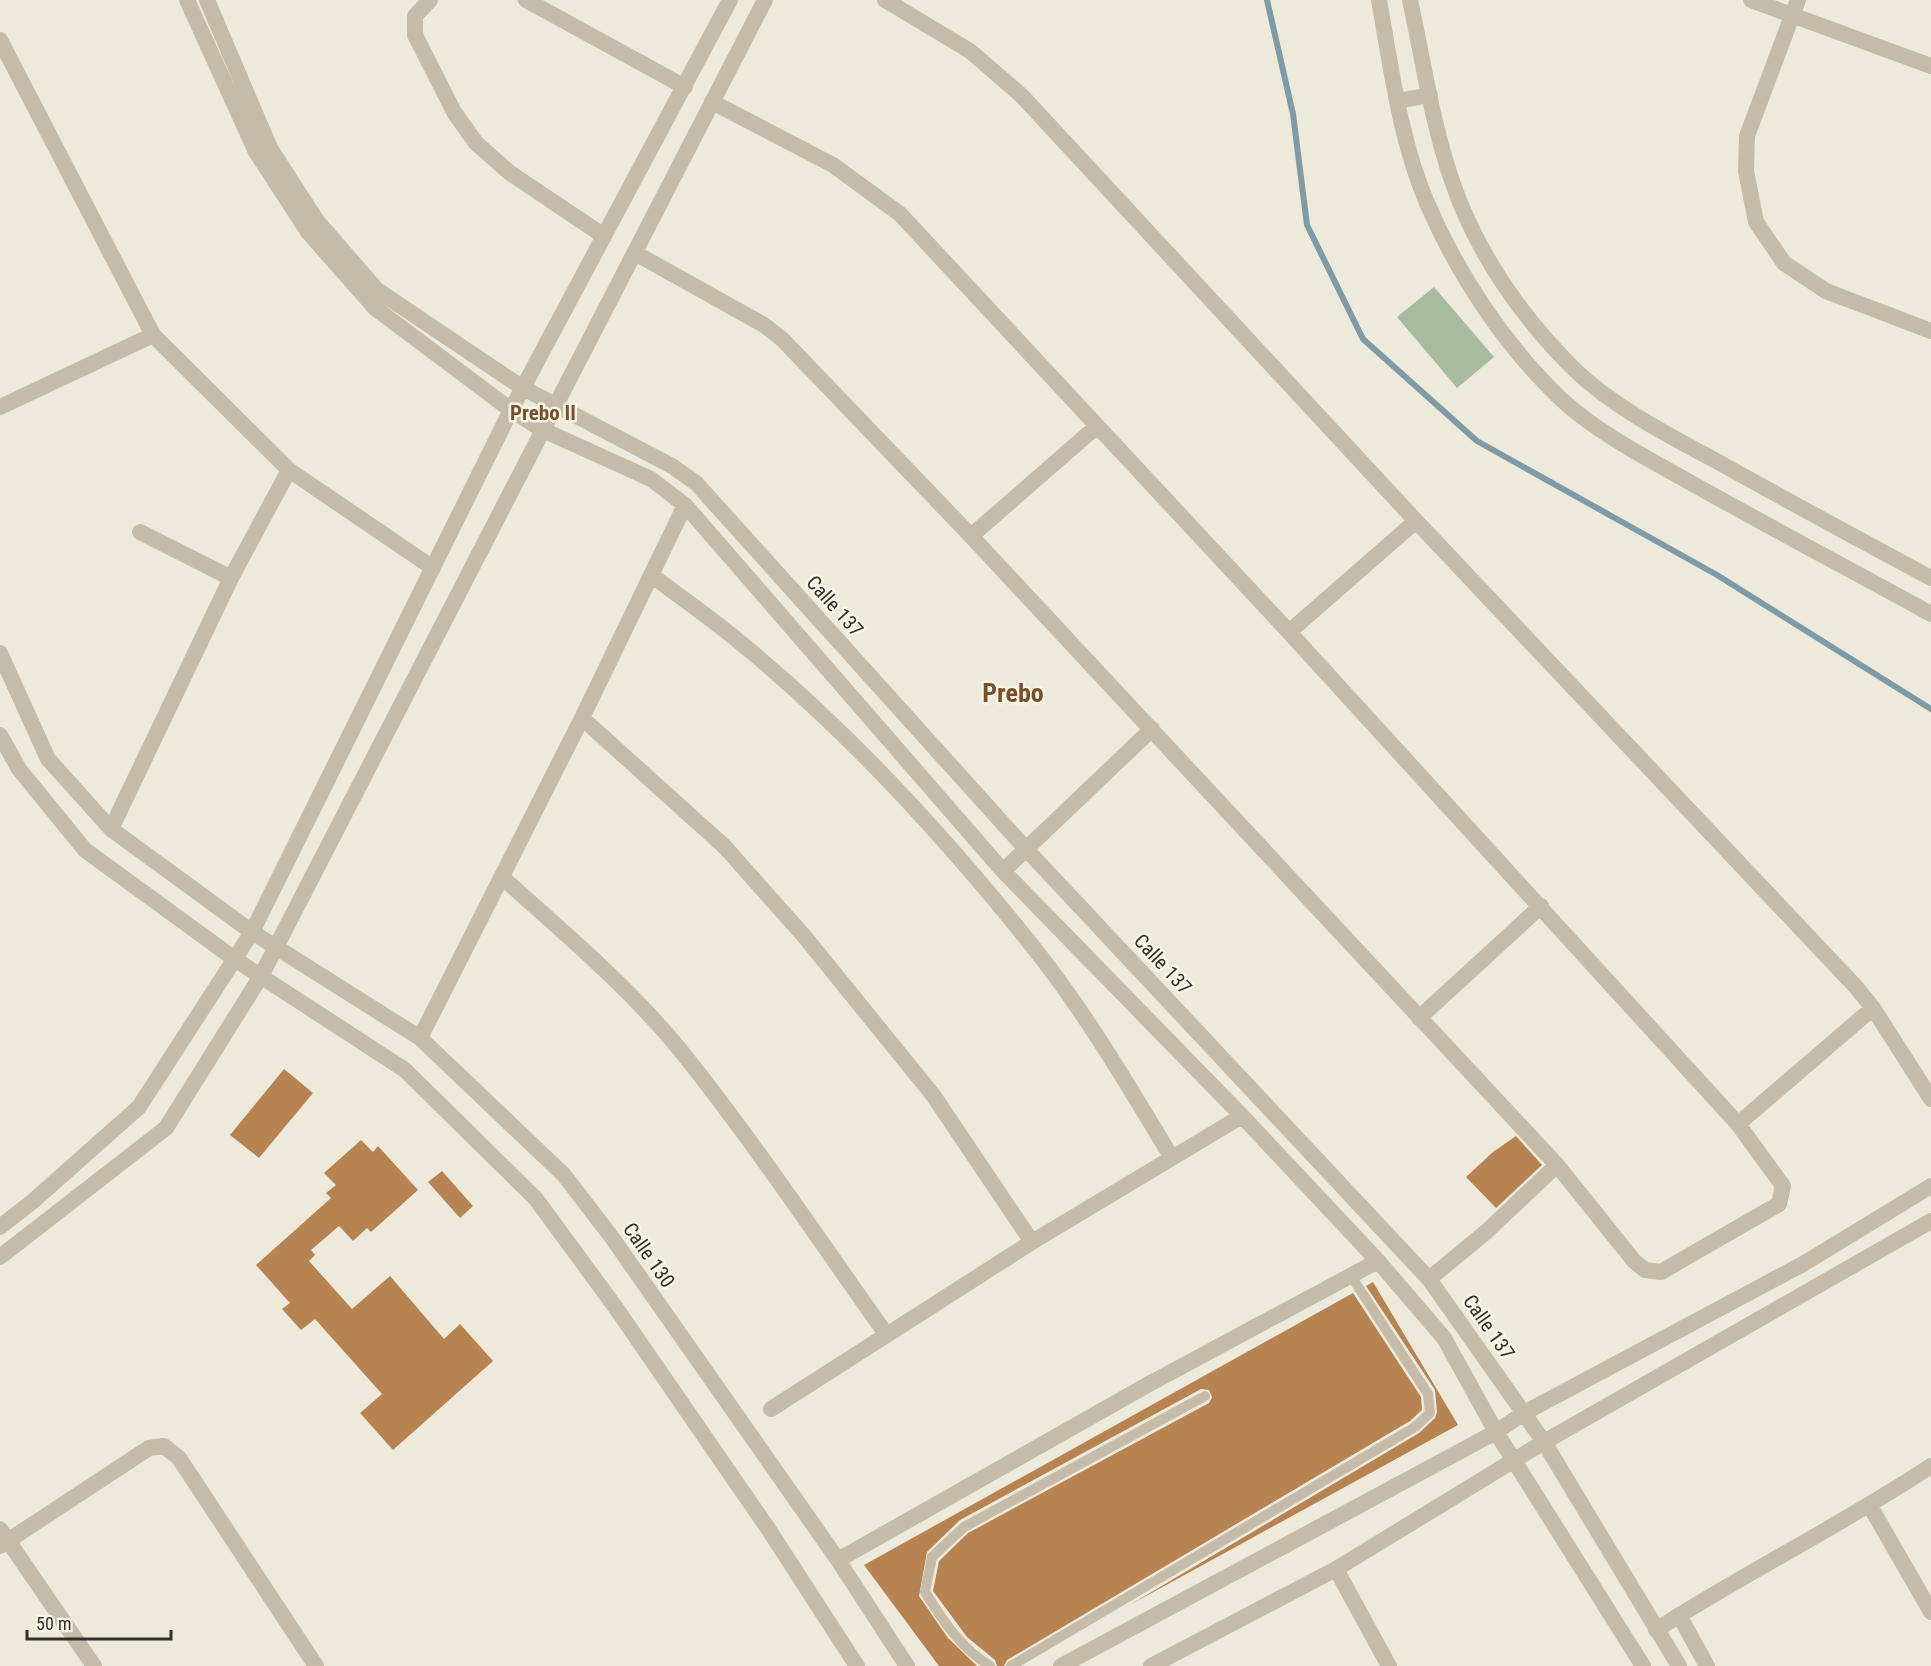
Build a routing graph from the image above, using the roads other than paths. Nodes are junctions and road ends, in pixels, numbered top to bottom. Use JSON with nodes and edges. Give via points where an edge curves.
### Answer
{"nodes":[{"id":1,"x":187,"y":0,"type":"edge"},
{"id":2,"x":207,"y":0,"type":"edge"},
{"id":3,"x":430,"y":0,"type":"edge"},
{"id":4,"x":526,"y":0,"type":"edge"},
{"id":5,"x":730,"y":0,"type":"edge"},
{"id":6,"x":765,"y":0,"type":"edge"},
{"id":7,"x":885,"y":0,"type":"edge"},
{"id":8,"x":1379,"y":0,"type":"edge"},
{"id":9,"x":1410,"y":0,"type":"edge"},
{"id":10,"x":1751,"y":0,"type":"edge"},
{"id":11,"x":1796,"y":8,"type":"edge"},
{"id":12,"x":0,"y":40,"type":"edge"},
{"id":13,"x":1931,"y":66,"type":"edge"},
{"id":14,"x":685,"y":87,"type":"junction"},
{"id":15,"x":1430,"y":95,"type":"junction"},
{"id":16,"x":1398,"y":101,"type":"junction"},
{"id":17,"x":712,"y":102,"type":"junction"},
{"id":18,"x":604,"y":236,"type":"junction"},
{"id":19,"x":635,"y":253,"type":"junction"},
{"id":20,"x":1931,"y":331,"type":"edge"},
{"id":21,"x":153,"y":335,"type":"junction"},
{"id":22,"x":523,"y":388,"type":"junction"},
{"id":23,"x":556,"y":406,"type":"junction"},
{"id":24,"x":0,"y":407,"type":"edge"},
{"id":25,"x":512,"y":410,"type":"junction"},
{"id":26,"x":1096,"y":427,"type":"junction"},
{"id":27,"x":543,"y":429,"type":"junction"},
{"id":28,"x":290,"y":470,"type":"junction"},
{"id":29,"x":685,"y":505,"type":"junction"},
{"id":30,"x":1416,"y":521,"type":"junction"},
{"id":31,"x":140,"y":532,"type":"dead end"},
{"id":32,"x":971,"y":536,"type":"junction"},
{"id":33,"x":433,"y":568,"type":"junction"},
{"id":34,"x":651,"y":575,"type":"junction"},
{"id":35,"x":231,"y":578,"type":"junction"},
{"id":36,"x":1931,"y":578,"type":"edge"},
{"id":37,"x":1931,"y":614,"type":"edge"},
{"id":38,"x":1289,"y":632,"type":"junction"},
{"id":39,"x":0,"y":653,"type":"edge"},
{"id":40,"x":582,"y":718,"type":"junction"},
{"id":41,"x":1152,"y":729,"type":"junction"},
{"id":42,"x":0,"y":735,"type":"edge"},
{"id":43,"x":111,"y":829,"type":"junction"},
{"id":44,"x":1026,"y":849,"type":"junction"},
{"id":45,"x":1003,"y":871,"type":"junction"},
{"id":46,"x":502,"y":878,"type":"junction"},
{"id":47,"x":1541,"y":906,"type":"junction"},
{"id":48,"x":252,"y":932,"type":"junction"},
{"id":49,"x":276,"y":946,"type":"junction"},
{"id":50,"x":236,"y":960,"type":"junction"},
{"id":51,"x":261,"y":976,"type":"junction"},
{"id":52,"x":1873,"y":1008,"type":"junction"},
{"id":53,"x":1419,"y":1018,"type":"junction"},
{"id":54,"x":420,"y":1038,"type":"junction"},
{"id":55,"x":1931,"y":1099,"type":"edge"},
{"id":56,"x":1242,"y":1116,"type":"junction"},
{"id":57,"x":1738,"y":1124,"type":"junction"},
{"id":58,"x":1172,"y":1158,"type":"junction"},
{"id":59,"x":1557,"y":1165,"type":"junction"},
{"id":60,"x":1931,"y":1186,"type":"edge"},
{"id":61,"x":1931,"y":1221,"type":"edge"},
{"id":62,"x":0,"y":1227,"type":"edge"},
{"id":63,"x":1032,"y":1242,"type":"junction"},
{"id":64,"x":0,"y":1257,"type":"edge"},
{"id":65,"x":1378,"y":1261,"type":"junction"},
{"id":66,"x":1351,"y":1276,"type":"junction"},
{"id":67,"x":1429,"y":1279,"type":"junction"},
{"id":68,"x":886,"y":1334,"type":"junction"},
{"id":69,"x":1204,"y":1396,"type":"dead end"},
{"id":70,"x":771,"y":1409,"type":"dead end"},
{"id":71,"x":1524,"y":1413,"type":"junction"},
{"id":72,"x":1496,"y":1431,"type":"junction"},
{"id":73,"x":1544,"y":1442,"type":"junction"},
{"id":74,"x":1514,"y":1461,"type":"junction"},
{"id":75,"x":1931,"y":1466,"type":"edge"},
{"id":76,"x":1870,"y":1506,"type":"junction"},
{"id":77,"x":3,"y":1539,"type":"edge"},
{"id":78,"x":838,"y":1560,"type":"junction"},
{"id":79,"x":1336,"y":1569,"type":"junction"},
{"id":80,"x":1931,"y":1612,"type":"edge"},
{"id":81,"x":1678,"y":1615,"type":"junction"},
{"id":82,"x":1656,"y":1630,"type":"junction"},
{"id":83,"x":94,"y":1666,"type":"edge"},
{"id":84,"x":316,"y":1666,"type":"edge"},
{"id":85,"x":857,"y":1666,"type":"edge"},
{"id":86,"x":907,"y":1666,"type":"edge"},
{"id":87,"x":990,"y":1666,"type":"edge"},
{"id":88,"x":1011,"y":1666,"type":"edge"},
{"id":89,"x":1061,"y":1666,"type":"edge"},
{"id":90,"x":1151,"y":1666,"type":"edge"},
{"id":91,"x":1389,"y":1666,"type":"edge"},
{"id":92,"x":1643,"y":1666,"type":"edge"},
{"id":93,"x":1679,"y":1666,"type":"edge"},
{"id":94,"x":1707,"y":1666,"type":"edge"}],
"edges":[{"from":1,"to":25,"type":"street","via":[[256,152],[308,232],[375,308]]},
{"from":2,"to":22,"type":"street","name":"Calle 137","via":[[270,148],[317,221],[376,290]]},
{"from":3,"to":18,"type":"street","via":[[415,16],[415,34],[454,112],[476,143],[510,173]]},
{"from":4,"to":14,"type":"street"},
{"from":5,"to":14,"type":"street"},
{"from":6,"to":17,"type":"street"},
{"from":7,"to":30,"type":"street","via":[[970,51],[1021,95]]},
{"from":8,"to":16,"type":"street"},
{"from":9,"to":15,"type":"street"},
{"from":10,"to":11,"type":"street"},
{"from":11,"to":13,"type":"street"},
{"from":11,"to":20,"type":"street","via":[[1747,136],[1746,171],[1756,222],[1784,263],[1826,291]]},
{"from":12,"to":21,"type":"street"},
{"from":14,"to":18,"type":"street"},
{"from":15,"to":16,"type":"street"},
{"from":15,"to":36,"type":"street","via":[[1452,182],[1472,230],[1500,279],[1532,322],[1576,370],[1610,398],[1680,441]]},
{"from":16,"to":37,"type":"street","via":[[1427,204],[1462,271],[1520,355],[1562,400],[1666,469]]},
{"from":17,"to":19,"type":"street"},
{"from":17,"to":26,"type":"street","via":[[833,165],[900,214]]},
{"from":18,"to":22,"type":"street"},
{"from":19,"to":23,"type":"street"},
{"from":19,"to":32,"type":"street","via":[[764,325],[783,340]]},
{"from":21,"to":24,"type":"street"},
{"from":21,"to":28,"type":"street"},
{"from":22,"to":23,"type":"street","name":"Calle 137"},
{"from":22,"to":25,"type":"street"},
{"from":23,"to":27,"type":"street"},
{"from":23,"to":44,"type":"street","name":"Calle 137","via":[[672,466],[696,483]]},
{"from":25,"to":27,"type":"street"},
{"from":25,"to":33,"type":"street"},
{"from":26,"to":32,"type":"street"},
{"from":26,"to":38,"type":"street"},
{"from":27,"to":29,"type":"street","via":[[651,479]]},
{"from":27,"to":49,"type":"street"},
{"from":28,"to":33,"type":"street"},
{"from":28,"to":35,"type":"street"},
{"from":29,"to":34,"type":"street"},
{"from":29,"to":45,"type":"street"},
{"from":30,"to":38,"type":"street"},
{"from":30,"to":52,"type":"street"},
{"from":31,"to":35,"type":"street"},
{"from":32,"to":41,"type":"street"},
{"from":33,"to":48,"type":"street"},
{"from":34,"to":40,"type":"street"},
{"from":34,"to":58,"type":"street","via":[[732,636],[821,715],[934,830],[1032,945],[1119,1070]]},
{"from":35,"to":43,"type":"street"},
{"from":38,"to":47,"type":"street"},
{"from":39,"to":43,"type":"street","name":"Calle 130","via":[[48,759]]},
{"from":40,"to":46,"type":"street"},
{"from":40,"to":63,"type":"street","via":[[725,847],[804,936],[933,1095]]},
{"from":41,"to":44,"type":"street"},
{"from":41,"to":53,"type":"street"},
{"from":42,"to":50,"type":"street","via":[[20,769],[85,850]]},
{"from":43,"to":48,"type":"street","name":"Calle 130"},
{"from":44,"to":45,"type":"street"},
{"from":44,"to":67,"type":"street","name":"Calle 137"},
{"from":45,"to":56,"type":"street"},
{"from":46,"to":54,"type":"street"},
{"from":46,"to":68,"type":"street","via":[[599,964],[680,1050]]},
{"from":47,"to":53,"type":"street"},
{"from":47,"to":57,"type":"street"},
{"from":48,"to":49,"type":"street","name":"Calle 130"},
{"from":48,"to":50,"type":"street"},
{"from":49,"to":51,"type":"street"},
{"from":49,"to":54,"type":"street","name":"Calle 130"},
{"from":50,"to":51,"type":"street"},
{"from":50,"to":62,"type":"street","via":[[140,1107]]},
{"from":51,"to":64,"type":"street","via":[[166,1128]]},
{"from":51,"to":85,"type":"street","via":[[405,1070],[536,1199],[769,1530]]},
{"from":52,"to":55,"type":"street"},
{"from":52,"to":57,"type":"street"},
{"from":53,"to":59,"type":"street"},
{"from":54,"to":78,"type":"street","name":"Calle 130","via":[[564,1174]]},
{"from":56,"to":58,"type":"street"},
{"from":56,"to":65,"type":"street"},
{"from":57,"to":59,"type":"street","via":[[1784,1186],[1779,1204],[1661,1272],[1645,1270],[1634,1262]]},
{"from":58,"to":63,"type":"street"},
{"from":59,"to":67,"type":"street"},
{"from":60,"to":71,"type":"street","via":[[1803,1264]]},
{"from":61,"to":73,"type":"street"},
{"from":63,"to":68,"type":"street"},
{"from":65,"to":66,"type":"street"},
{"from":65,"to":72,"type":"street","via":[[1444,1338]]},
{"from":66,"to":78,"type":"street","via":[[1149,1384]]},
{"from":66,"to":88,"type":"lane","via":[[1428,1394],[1430,1413],[1415,1427]]},
{"from":67,"to":71,"type":"street","name":"Calle 137"},
{"from":68,"to":70,"type":"street"},
{"from":69,"to":87,"type":"lane","via":[[964,1527],[932,1557],[925,1592],[944,1623],[973,1656]]},
{"from":71,"to":72,"type":"street"},
{"from":71,"to":73,"type":"street","name":"Calle 137"},
{"from":72,"to":74,"type":"street"},
{"from":72,"to":89,"type":"street"},
{"from":73,"to":74,"type":"street"},
{"from":73,"to":82,"type":"street","name":"Calle 137"},
{"from":74,"to":79,"type":"street"},
{"from":74,"to":92,"type":"street"},
{"from":75,"to":76,"type":"street"},
{"from":76,"to":80,"type":"street"},
{"from":76,"to":81,"type":"street"},
{"from":77,"to":83,"type":"street"},
{"from":77,"to":84,"type":"street","via":[[149,1448],[164,1446],[179,1458]]},
{"from":78,"to":86,"type":"street","name":"Calle 130"},
{"from":79,"to":90,"type":"street"},
{"from":79,"to":91,"type":"street"},
{"from":81,"to":82,"type":"street"},
{"from":81,"to":94,"type":"street"},
{"from":82,"to":93,"type":"street","name":"Calle 137"}]}
